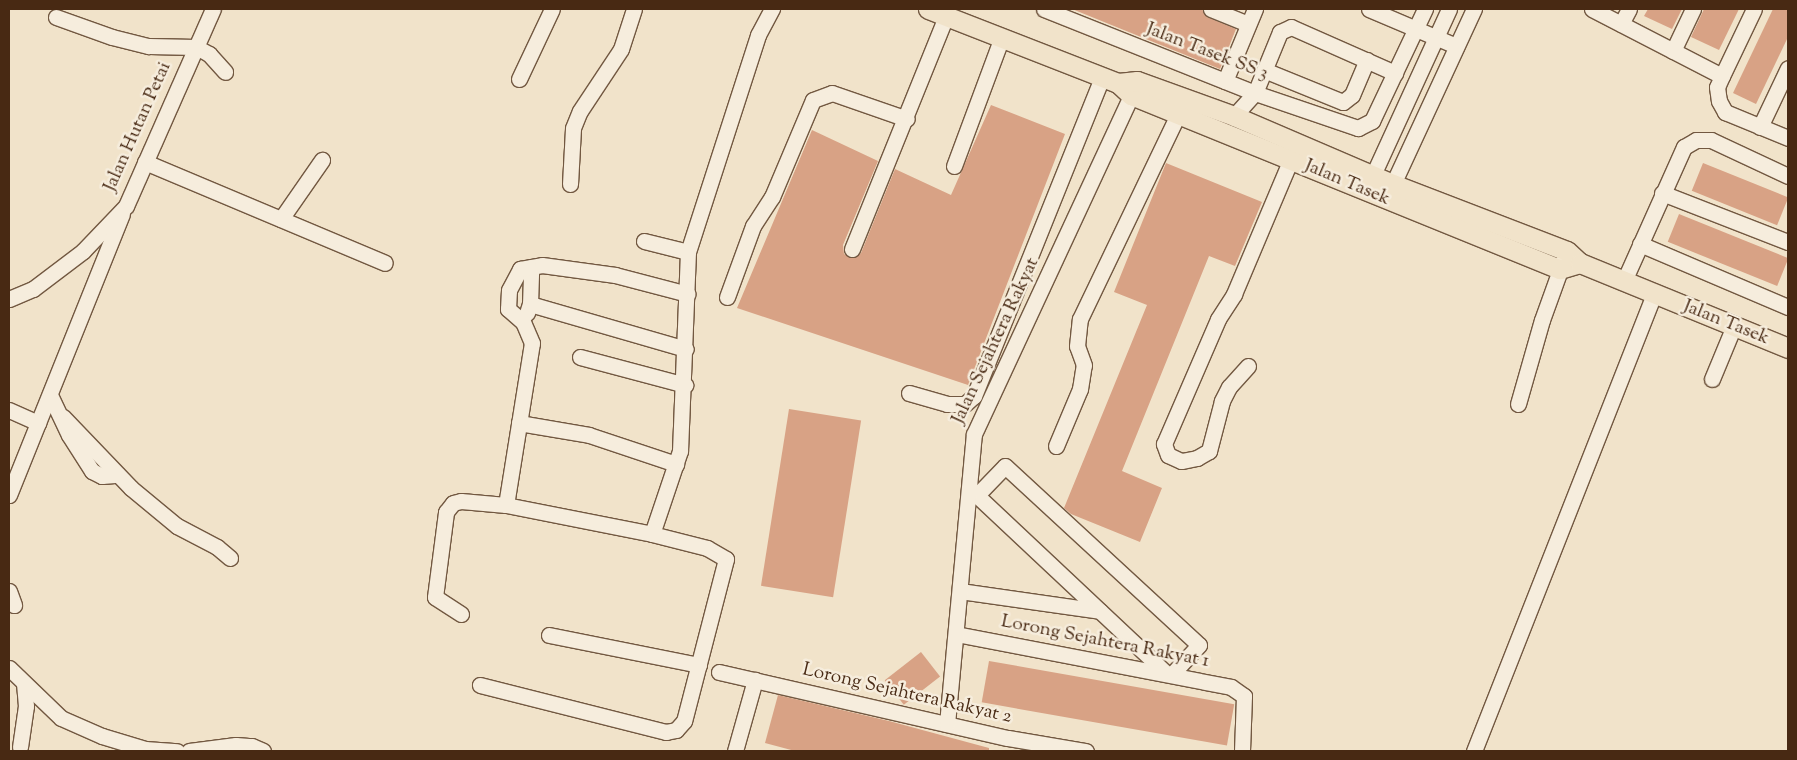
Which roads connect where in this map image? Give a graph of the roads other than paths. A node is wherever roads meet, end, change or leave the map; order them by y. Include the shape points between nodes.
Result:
1 (213, 9) edge
2 (552, 9) edge
3 (634, 9) edge
4 (772, 9) edge
5 (928, 9) edge
6 (1044, 9) edge
7 (1212, 9) edge
8 (1255, 9) edge
9 (1369, 9) edge
10 (1425, 9) edge
11 (1449, 9) edge
12 (1474, 9) edge
13 (1592, 9) edge
14 (1629, 9) edge
15 (1693, 9) edge
16 (1754, 9) edge
17 (1064, 13) edge
18 (946, 16) junction
19 (56, 18) dead end
20 (1248, 24) junction
21 (1621, 24) junction
22 (1416, 29) junction
23 (1002, 37) junction
24 (1435, 37) junction
25 (1456, 46) junction
26 (196, 47) junction
27 (1673, 51) junction
28 (1367, 60) junction
29 (1788, 68) edge
30 (1264, 70) junction
31 (225, 72) dead end
32 (1395, 73) junction
33 (1722, 76) junction
34 (519, 80) dead end
35 (1225, 81) junction
36 (1122, 84) junction
37 (1255, 93) junction
38 (1178, 114) junction
39 (1234, 116) junction
40 (906, 119) junction
41 (1760, 127) junction
42 (1788, 138) edge
43 (1291, 159) junction
44 (322, 160) dead end
45 (145, 162) junction
46 (954, 166) dead end
47 (1788, 176) edge
48 (1383, 182) junction
49 (570, 184) dead end
50 (1358, 188) junction
51 (1662, 193) junction
52 (126, 206) junction
53 (1412, 210) junction
54 (281, 219) junction
55 (644, 241) dead end
56 (1788, 242) edge
57 (1640, 244) junction
58 (852, 249) dead end
59 (688, 252) junction
60 (1574, 257) junction
61 (384, 263) dead end
62 (531, 267) junction
63 (1560, 269) junction
64 (1624, 281) junction
65 (688, 294) junction
66 (1654, 294) junction
67 (727, 297) dead end
68 (9, 299) edge
69 (530, 304) junction
70 (1788, 307) edge
71 (523, 322) junction
72 (1734, 326) junction
73 (1788, 348) edge
74 (686, 349) junction
75 (580, 357) dead end
76 (1248, 366) dead end
77 (1712, 378) dead end
78 (685, 385) junction
79 (909, 393) dead end
80 (50, 395) junction
81 (1518, 404) dead end
82 (9, 410) edge
83 (38, 423) junction
84 (519, 424) junction
85 (1056, 446) dead end
86 (676, 464) junction
87 (973, 492) junction
88 (9, 495) edge
89 (506, 505) junction
90 (652, 534) junction
91 (230, 558) dead end
92 (9, 590) edge
93 (960, 591) junction
94 (14, 606) dead end
95 (1100, 611) junction
96 (461, 614) dead end
97 (956, 634) junction
98 (549, 635) dead end
99 (698, 665) junction
100 (9, 668) edge
101 (719, 672) dead end
102 (1169, 674) junction
103 (755, 680) junction
104 (24, 685) junction
105 (480, 685) dead end
106 (947, 724) junction
107 (1007, 745) edge
108 (20, 747) dead end
109 (176, 751) edge
110 (189, 751) edge
111 (262, 751) edge
112 (735, 751) edge
113 (1086, 751) edge
114 (1242, 751) edge
115 (1474, 751) edge

1 - 26 street, Jalan Hutan Petai
2 - 34 street
3 - 49 street via 621,49 580,111 573,128
4 - 59 street via 758,35
5 - 18 main road, Jalan Tasek
6 - 17 street, Jalan Tasek SS 3
7 - 20 street
8 - 20 street
9 - 22 street
10 - 22 street
11 - 24 street
12 - 25 street
13 - 21 street
14 - 21 street
15 - 27 street
16 - 33 street
17 - 35 street, Jalan Tasek SS 3
18 - 23 main road, Jalan Tasek
18 - 40 street
19 - 26 street via 149,46
20 - 35 street
21 - 27 street
22 - 24 street
22 - 32 street
23 - 36 main road, Jalan Tasek
23 - 46 street
24 - 25 street
24 - 48 street
25 - 48 street
26 - 31 street via 209,54
26 - 45 street, Jalan Hutan Petai
27 - 33 street
28 - 30 street via 1352,95 1344,102
28 - 30 street via 1291,27 1280,32
28 - 32 street
29 - 41 street
30 - 37 street
32 - 37 street, Jalan Tasek SS 3 via 1372,120 1358,128
33 - 41 street via 1717,87 1719,100 1726,112
35 - 37 street, Jalan Tasek SS 3
36 - 38 main road, Jalan Tasek
36 - 39 main road, Jalan Tasek
36 - 79 street via 974,396 965,404 948,404
36 - 87 street, Jalan Sejahtera Rakyat via 974,434
37 - 39 street
38 - 43 main road, Jalan Tasek
38 - 85 street via 1080,319 1077,346 1084,365 1080,388
39 - 48 main road, Jalan Tasek
40 - 58 street
40 - 67 street via 832,93 813,100 772,197 753,226
41 - 42 street
43 - 50 main road, Jalan Tasek
43 - 76 street via 1234,294 1218,319 1164,444 1168,455 1181,461 1198,458 1209,451 1222,401 1229,387
44 - 54 street
45 - 52 street, Jalan Hutan Petai
45 - 54 street
47 - 51 street via 1711,140 1696,140 1684,147
48 - 50 main road
48 - 53 main road
48 - 60 main road, Jalan Tasek
50 - 53 main road, Jalan Tasek
51 - 56 street
51 - 57 street
52 - 68 street, Jalan Hutan Petai via 83,251 33,289
52 - 80 street
53 - 63 main road, Jalan Tasek
54 - 61 street
55 - 59 street
57 - 64 street
57 - 70 street
59 - 65 street
60 - 63 main road
60 - 64 main road, Jalan Tasek
62 - 65 street via 542,265 615,275
62 - 69 street
62 - 71 street via 520,269 509,290 508,309
63 - 81 street
64 - 66 main road, Jalan Tasek
65 - 74 street
66 - 72 main road, Jalan Tasek
66 - 115 street
69 - 71 street
69 - 74 street
71 - 84 street via 532,343
72 - 73 main road, Jalan Tasek
72 - 77 street
74 - 78 street
75 - 78 street
78 - 86 street via 680,451
80 - 83 street
80 - 91 street via 63,418 91,443 118,475 177,526 217,547
82 - 83 street
83 - 88 street
84 - 86 street via 589,434
84 - 89 street
86 - 90 street
87 - 93 street, Jalan Sejahtera Rakyat
87 - 95 street
87 - 102 street via 1005,466 1199,645
89 - 90 street
89 - 96 street via 461,501 446,512 435,597
90 - 99 street via 707,548 726,559
92 - 94 street
93 - 95 street
93 - 97 street, Jalan Sejahtera Rakyat
95 - 102 street
97 - 102 street, Lorong Sejahtera Rakyat 1
97 - 106 street, Jalan Sejahtera Rakyat
98 - 99 street
99 - 105 street via 684,721 676,730 666,732
100 - 104 street
101 - 103 street, Lorong Sejahtera Rakyat 2
102 - 114 street, Lorong Sejahtera Rakyat 1 via 1231,687 1244,696
103 - 106 street, Lorong Sejahtera Rakyat 2
103 - 112 street
104 - 108 street via 26,706
104 - 109 street via 61,718 102,736 145,749
106 - 107 street, Lorong Sejahtera Rakyat 2
107 - 113 street, Lorong Sejahtera Rakyat 2
110 - 111 street via 236,746

